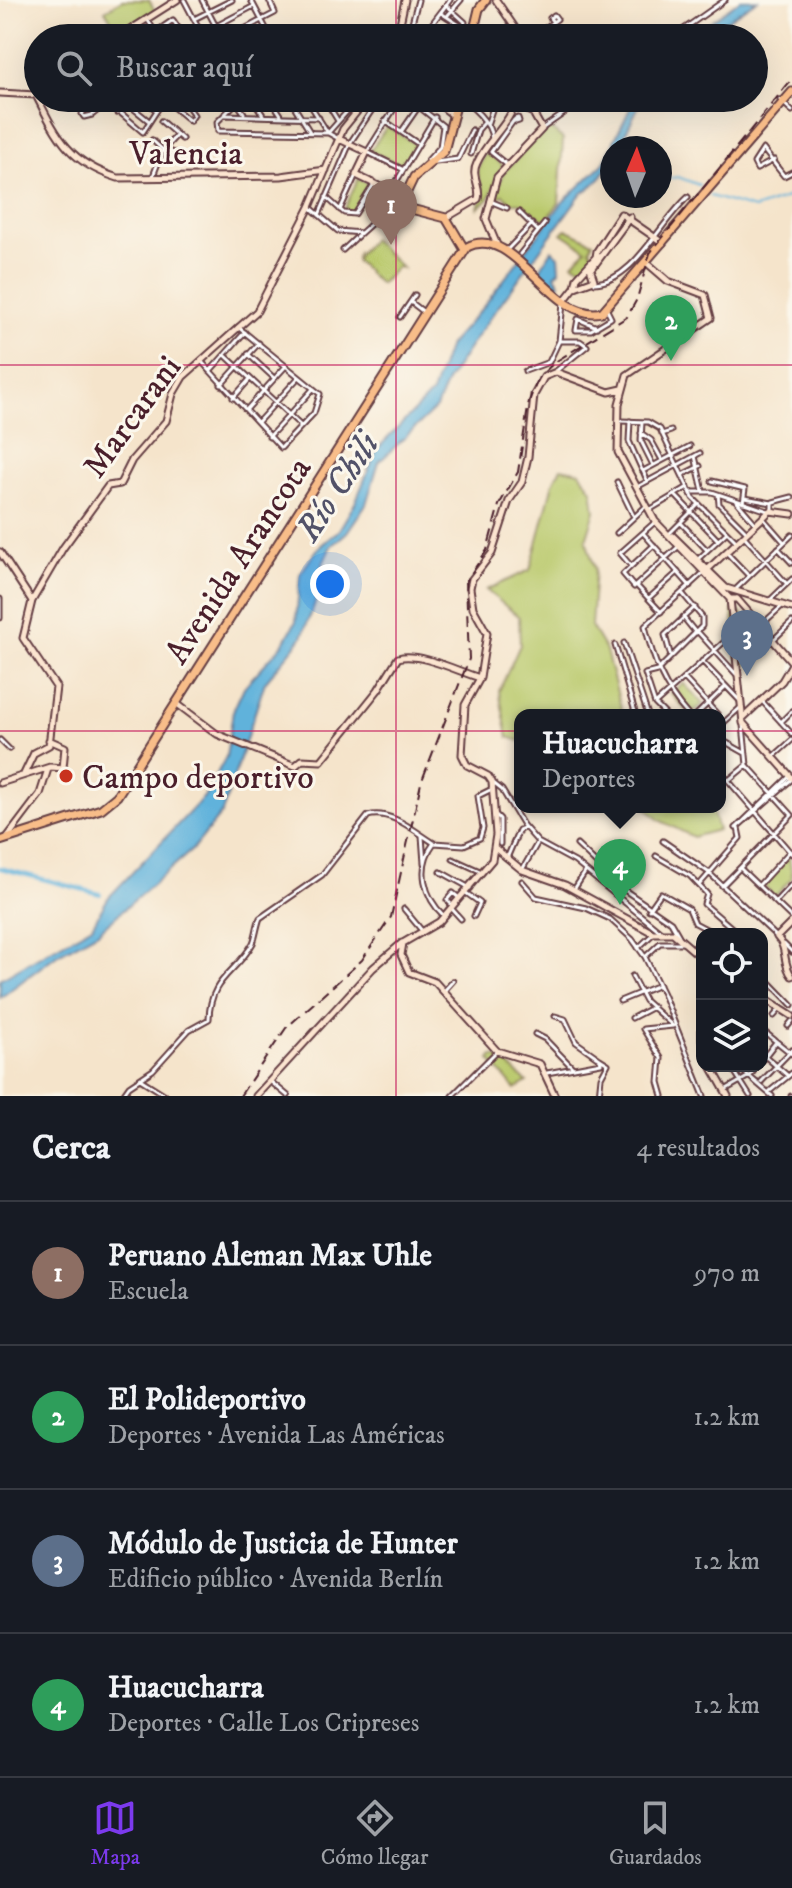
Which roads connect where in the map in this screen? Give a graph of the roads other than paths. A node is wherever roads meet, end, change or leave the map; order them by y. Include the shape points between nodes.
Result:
1 (177, 0) edge
2 (184, 0) edge
3 (202, 0) edge
4 (219, 0) edge
5 (232, 0) edge
6 (251, 0) edge
7 (269, 0) edge
8 (405, 0) edge
9 (418, 0) edge
10 (450, 0) edge
11 (461, 0) edge
12 (496, 0) edge
13 (725, 0) edge
14 (482, 3) edge
15 (221, 5) junction
16 (446, 5) junction
17 (254, 6) junction
18 (453, 10) junction
19 (208, 12) junction
20 (441, 13) junction
21 (448, 16) junction
22 (147, 19) junction
23 (194, 19) junction
24 (261, 20) junction
25 (553, 22) dead end
26 (139, 24) edge
27 (150, 24) edge
28 (197, 24) edge
29 (215, 24) edge
30 (220, 24) edge
31 (254, 24) edge
32 (263, 24) edge
33 (400, 24) edge
34 (412, 24) edge
35 (432, 24) edge
36 (459, 24) edge
37 (465, 24) edge
38 (476, 24) edge
39 (512, 24) edge
40 (550, 24) edge
41 (691, 24) edge
42 (792, 89) edge
43 (0, 93) edge
44 (24, 94) edge
45 (782, 101) junction
46 (792, 111) edge
47 (45, 112) edge
48 (138, 112) edge
49 (154, 112) edge
50 (179, 112) edge
51 (192, 112) edge
52 (227, 112) edge
53 (243, 112) edge
54 (261, 112) edge
55 (279, 112) edge
56 (297, 112) edge
57 (313, 112) edge
58 (333, 112) edge
59 (346, 112) edge
60 (358, 112) edge
61 (371, 112) edge
62 (391, 112) edge
63 (415, 112) edge
64 (428, 112) edge
65 (449, 112) edge
66 (455, 112) edge
67 (477, 112) edge
68 (491, 112) edge
69 (510, 112) edge
70 (566, 112) edge
71 (117, 113) edge
72 (533, 113) edge
73 (225, 115) junction
74 (245, 115) junction
75 (263, 116) junction
76 (454, 116) junction
77 (282, 117) junction
78 (300, 117) junction
79 (435, 117) junction
80 (316, 118) junction
81 (514, 120) dead end
82 (149, 121) junction
83 (161, 121) dead end
84 (338, 121) junction
85 (385, 121) junction
86 (322, 123) junction
87 (486, 124) junction
88 (307, 128) junction
89 (542, 129) junction
90 (472, 130) dead end
91 (401, 132) junction
92 (310, 133) junction
93 (317, 133) junction
94 (328, 133) junction
95 (177, 135) junction
96 (182, 139) dead end
97 (339, 139) junction
98 (152, 140) dead end
99 (492, 140) junction
100 (350, 143) junction
101 (417, 143) junction
102 (163, 150) junction
103 (367, 152) junction
104 (178, 154) dead end
105 (471, 154) dead end
106 (774, 160) junction
107 (436, 162) junction
108 (506, 164) junction
109 (402, 169) junction
110 (327, 170) junction
111 (421, 170) junction
112 (792, 172) edge
113 (356, 175) junction
114 (152, 179) junction
115 (374, 184) junction
116 (391, 192) junction
117 (326, 197) junction
118 (688, 197) dead end
119 (404, 198) junction
120 (490, 201) junction
121 (310, 207) junction
122 (507, 208) dead end
123 (340, 210) junction
124 (519, 212) dead end
125 (319, 215) junction
126 (630, 217) junction
127 (446, 218) junction
128 (545, 223) dead end
129 (532, 224) junction
130 (538, 231) junction
131 (361, 233) junction
132 (653, 235) junction
133 (662, 242) junction
134 (497, 245) junction
135 (343, 250) dead end
136 (465, 250) junction
137 (648, 250) junction
138 (506, 251) junction
139 (517, 256) junction
140 (599, 256) junction
141 (646, 262) junction
142 (590, 268) junction
143 (616, 277) junction
144 (594, 280) junction
145 (575, 287) junction
146 (623, 290) junction
147 (415, 295) dead end
148 (564, 301) junction
149 (411, 302) junction
150 (606, 309) junction
151 (425, 313) junction
152 (400, 317) dead end
153 (238, 327) junction
154 (597, 327) junction
155 (245, 332) junction
156 (559, 341) junction
157 (259, 343) junction
158 (248, 354) junction
159 (225, 355) junction
160 (202, 361) junction
161 (237, 367) junction
162 (285, 367) junction
163 (210, 371) junction
164 (525, 371) dead end
165 (556, 372) junction
166 (274, 378) junction
167 (298, 378) junction
168 (250, 379) junction
169 (221, 385) junction
170 (313, 389) junction
171 (622, 389) junction
172 (263, 391) junction
173 (613, 392) junction
174 (233, 398) junction
175 (620, 400) junction
176 (276, 403) junction
177 (247, 409) junction
178 (290, 415) junction
179 (621, 421) junction
180 (630, 421) junction
181 (258, 422) junction
182 (642, 422) junction
183 (302, 426) junction
184 (671, 431) dead end
185 (641, 433) junction
186 (662, 434) junction
187 (269, 437) junction
188 (690, 446) dead end
189 (672, 455) junction
190 (662, 460) junction
191 (653, 465) junction
192 (677, 465) junction
193 (700, 466) junction
194 (643, 471) junction
195 (682, 475) junction
196 (648, 481) junction
197 (712, 481) dead end
198 (617, 482) dead end
199 (638, 487) junction
200 (688, 487) junction
201 (691, 492) junction
202 (704, 492) junction
203 (718, 494) junction
204 (675, 495) junction
205 (792, 497) edge
206 (745, 498) junction
207 (737, 502) junction
208 (772, 503) junction
209 (700, 504) junction
210 (743, 504) junction
211 (648, 506) junction
212 (771, 512) junction
213 (690, 514) junction
214 (792, 514) edge
215 (634, 516) junction
216 (763, 518) junction
217 (656, 520) junction
218 (681, 523) junction
219 (756, 524) junction
220 (727, 532) junction
221 (617, 533) dead end
222 (643, 533) junction
223 (669, 534) junction
224 (746, 534) junction
225 (792, 535) edge
226 (718, 540) junction
227 (737, 542) junction
228 (784, 542) junction
229 (654, 545) junction
230 (680, 545) junction
231 (778, 548) junction
232 (708, 550) junction
233 (0, 552) edge
234 (726, 552) junction
235 (666, 558) junction
236 (766, 559) junction
237 (697, 560) junction
238 (792, 563) edge
239 (631, 566) junction
240 (678, 572) junction
241 (705, 572) junction
242 (749, 576) junction
243 (792, 579) edge
244 (787, 584) junction
245 (635, 586) junction
246 (690, 586) junction
247 (682, 593) junction
248 (733, 596) junction
249 (649, 598) junction
250 (0, 599) edge
251 (32, 601) junction
252 (768, 602) junction
253 (695, 607) junction
254 (781, 607) junction
255 (792, 608) edge
256 (661, 612) junction
257 (683, 617) junction
258 (0, 618) edge
259 (792, 622) edge
260 (759, 627) junction
261 (697, 633) junction
262 (772, 641) junction
263 (724, 642) dead end
264 (624, 643) dead end
265 (615, 645) dead end
266 (714, 650) junction
267 (671, 657) junction
268 (702, 661) junction
269 (736, 663) junction
270 (792, 663) edge
271 (730, 667) junction
272 (657, 671) junction
273 (738, 677) junction
274 (480, 678) junction
275 (684, 678) junction
276 (726, 687) junction
277 (668, 693) junction
278 (762, 701) junction
279 (176, 703) junction
280 (655, 704) junction
281 (708, 704) junction
282 (741, 704) junction
283 (634, 709) edge
284 (646, 709) edge
285 (660, 709) edge
286 (683, 709) edge
287 (703, 709) edge
288 (713, 709) edge
289 (792, 711) edge
290 (726, 720) edge
291 (743, 720) junction
292 (781, 722) junction
293 (792, 737) edge
294 (0, 740) edge
295 (49, 740) junction
296 (726, 742) edge
297 (9, 749) dead end
298 (746, 754) junction
299 (774, 756) junction
300 (747, 765) junction
301 (48, 769) junction
302 (24, 774) junction
303 (792, 776) edge
304 (726, 778) edge
305 (730, 779) dead end
306 (0, 783) edge
307 (493, 785) junction
308 (773, 794) junction
309 (514, 809) edge
310 (754, 811) junction
311 (516, 813) edge
312 (792, 815) edge
313 (525, 827) junction
314 (483, 828) junction
315 (498, 829) junction
316 (774, 832) junction
317 (15, 834) junction
318 (422, 836) junction
319 (3, 840) edge
320 (663, 841) dead end
321 (538, 842) junction
322 (434, 843) junction
323 (577, 845) dead end
324 (497, 846) junction
325 (791, 852) edge
326 (504, 856) junction
327 (656, 856) dead end
328 (453, 859) dead end
329 (492, 860) junction
330 (425, 866) junction
331 (740, 868) junction
332 (522, 870) junction
333 (586, 871) junction
334 (441, 872) dead end
335 (708, 872) junction
336 (483, 873) junction
337 (522, 881) dead end
338 (700, 884) junction
339 (792, 884) edge
340 (759, 885) junction
341 (722, 886) junction
342 (468, 890) junction
343 (573, 890) junction
344 (461, 899) junction
345 (776, 901) junction
346 (453, 908) junction
347 (404, 909) dead end
348 (649, 910) junction
349 (474, 916) dead end
350 (444, 917) junction
351 (461, 919) dead end
352 (792, 920) edge
353 (706, 928) edge
354 (732, 928) edge
355 (423, 932) junction
356 (657, 932) junction
357 (679, 936) junction
358 (777, 937) junction
359 (403, 943) junction
360 (686, 943) junction
361 (784, 944) junction
362 (638, 948) junction
363 (401, 952) junction
364 (696, 952) edge
365 (792, 952) edge
366 (388, 955) junction
367 (645, 957) junction
368 (632, 976) dead end
369 (792, 976) edge
370 (768, 980) edge
371 (453, 981) dead end
372 (659, 985) junction
373 (444, 991) junction
374 (641, 992) junction
375 (767, 1000) edge
376 (620, 1001) dead end
377 (792, 1005) edge
378 (653, 1007) junction
379 (781, 1008) junction
380 (555, 1016) dead end
381 (774, 1016) dead end
382 (632, 1018) dead end
383 (792, 1018) edge
384 (674, 1026) junction
385 (788, 1026) dead end
386 (535, 1034) dead end
387 (768, 1035) edge
388 (776, 1042) junction
389 (497, 1051) junction
390 (791, 1052) edge
391 (768, 1053) edge
392 (600, 1059) junction
393 (768, 1060) edge
394 (777, 1065) junction
395 (573, 1068) junction
396 (715, 1072) edge
397 (735, 1072) edge
398 (746, 1072) edge
399 (753, 1072) edge
400 (547, 1073) junction
401 (751, 1075) junction
402 (790, 1075) edge
403 (140, 1079) junction
404 (270, 1081) junction
405 (741, 1081) junction
406 (760, 1082) junction
407 (727, 1093) edge
408 (770, 1094) edge
409 (122, 1096) edge
410 (167, 1096) edge
411 (256, 1096) edge
412 (288, 1096) edge
413 (452, 1096) edge
414 (555, 1096) edge
415 (599, 1096) edge
416 (663, 1096) edge
417 (704, 1096) edge
418 (750, 1096) edge

1 - 22 main road
2 - 23 street
3 - 19 street
4 - 15 street
5 - 15 street
6 - 17 street
7 - 24 street via 275,13
8 - 33 main road
9 - 34 street
10 - 16 street
11 - 18 street
12 - 39 main road
13 - 41 street
14 - 38 main road
15 - 19 street
16 - 18 street
16 - 20 street
17 - 24 street
17 - 30 street
18 - 21 street
18 - 37 street
19 - 23 street
19 - 29 street
20 - 21 street
20 - 35 street
21 - 36 street
22 - 26 main road
22 - 27 street
23 - 28 street
24 - 31 street
24 - 32 street
25 - 40 street
42 - 45 main road
43 - 44 main road
45 - 46 street
45 - 133 main road
47 - 114 main road, Valencia via 69,151 106,174
48 - 82 street
49 - 82 street
50 - 51 street via 190,121
52 - 73 street
53 - 74 street
54 - 75 street
55 - 77 street
56 - 78 street
57 - 80 street
58 - 84 street
59 - 84 street
60 - 97 main road, Marcarani
61 - 100 street
62 - 85 street
63 - 91 street
64 - 79 street
65 - 76 main road
66 - 76 main road
67 - 87 street
68 - 87 street
69 - 99 main road
70 - 89 street
71 - 82 street via 143,132
72 - 89 main road
73 - 74 street
73 - 92 street via 217,122 218,131
74 - 75 street
75 - 77 street
76 - 107 main road via 447,145
77 - 78 street
78 - 80 street
78 - 88 street
79 - 101 street
79 - 111 street via 443,126 442,140
80 - 86 street
80 - 88 street
81 - 108 street via 491,152
83 - 95 street
84 - 94 street
85 - 91 street
85 - 103 street
86 - 93 street
86 - 94 street
87 - 99 street
87 - 105 street via 478,130
88 - 92 street
89 - 108 main road
90 - 107 street via 458,159
91 - 101 street
92 - 93 street
93 - 94 street
94 - 97 street
95 - 96 street
95 - 102 street
97 - 100 main road
97 - 110 main road, Marcarani
98 - 102 street
99 - 127 main road via 475,168 478,199
100 - 103 main road
100 - 117 street
101 - 109 street
102 - 104 street
102 - 114 street
103 - 109 street
103 - 113 main road
106 - 106 street via 763,149 754,163 757,169
106 - 112 street via 784,176
107 - 111 main road
108 - 120 main road
109 - 116 street
110 - 114 main road, Valencia
110 - 121 main road, Marcarani
111 - 119 main road
113 - 115 main road
113 - 123 street
115 - 116 main road
115 - 123 street via 355,214
116 - 119 main road
116 - 131 street
117 - 123 street
117 - 125 street
118 - 132 street
119 - 127 main road via 411,209
120 - 122 street
120 - 134 main road via 486,219
121 - 125 street
121 - 153 main road, Marcarani via 257,311
124 - 129 street
125 - 131 street via 338,231
126 - 132 main road
126 - 140 main road
126 - 140 main road via 619,216
127 - 136 main road
128 - 130 street
129 - 130 street
129 - 138 street
130 - 139 street
131 - 135 street
132 - 133 main road
132 - 137 street
133 - 137 main road
134 - 136 main road via 480,242
134 - 138 main road
136 - 151 main road, Avenida Arancota
137 - 141 main road
137 - 143 street
138 - 139 main road
139 - 148 main road
140 - 142 main road
141 - 146 main road
141 - 171 main road via 668,281 705,295 711,318 627,375
142 - 144 main road
142 - 145 main road via 577,278
143 - 144 street
143 - 146 street
144 - 145 main road
145 - 148 main road
146 - 150 main road
147 - 149 street
148 - 150 main road via 597,314
148 - 156 street
149 - 151 street
149 - 152 street
150 - 154 street via 611,318
151 - 279 main road, Avenida Arancota
153 - 155 street
153 - 160 main road, Marcarani
154 - 154 street via 578,319 576,330 588,331
155 - 157 street
155 - 159 street
156 - 164 street via 549,362
156 - 165 street via 587,346
157 - 158 street
157 - 162 street
158 - 161 street
158 - 166 street
159 - 161 street
159 - 163 street
160 - 163 street
160 - 251 main road, Marcarani via 183,377 166,421 132,460 120,484 108,486
161 - 168 street
161 - 169 street
162 - 166 street
162 - 167 street
163 - 169 street
165 - 173 main road
165 - 274 main road via 538,385 522,482 509,501 492,553 472,579 470,600 487,633
166 - 172 street
167 - 170 street
167 - 176 street
168 - 172 street
168 - 174 street
169 - 174 street
170 - 178 street
170 - 183 street via 320,394 314,413
171 - 173 main road
171 - 175 main road
172 - 176 street
172 - 177 street
173 - 175 main road
174 - 177 street
175 - 179 main road
175 - 199 main road via 616,446
176 - 178 street
176 - 181 street
177 - 181 street
178 - 183 street
178 - 187 street
179 - 180 street
179 - 199 main road via 620,446
180 - 182 street
180 - 194 street via 629,441
181 - 187 street
182 - 185 street
182 - 186 street
183 - 187 street via 281,448
184 - 186 street
185 - 190 street
185 - 191 street
186 - 189 street
188 - 189 street
189 - 190 street
189 - 192 street
190 - 191 street
191 - 194 street
192 - 193 street via 698,454
192 - 195 street
192 - 196 street
193 - 195 street
193 - 202 street
194 - 196 street
195 - 200 street
196 - 199 street
197 - 206 street via 745,489
198 - 215 street
199 - 211 main road
200 - 201 street
200 - 204 street
201 - 202 street
201 - 209 street
202 - 203 street
203 - 207 street
203 - 224 street via 719,504
204 - 211 street
204 - 213 street
205 - 208 street
206 - 208 street
206 - 210 street
207 - 210 street
207 - 219 street
208 - 212 street
209 - 213 street
209 - 220 street
210 - 212 street
211 - 215 street
211 - 217 main road
212 - 214 main road
212 - 216 main road
213 - 218 street
213 - 226 street
215 - 221 street
216 - 219 main road
216 - 228 street
217 - 222 street
217 - 223 main road
218 - 223 street
218 - 232 street
219 - 224 main road
220 - 226 street
220 - 227 street
222 - 229 street
222 - 239 street via 620,553
223 - 230 main road
224 - 227 main road
224 - 236 street
225 - 228 street
226 - 232 street
227 - 234 main road
228 - 231 street
229 - 235 street
229 - 239 street
230 - 235 street
230 - 237 main road
230 - 241 main road
231 - 236 street
231 - 238 street
232 - 237 street
233 - 251 main road
234 - 241 main road
234 - 242 street
235 - 240 street
235 - 245 street
236 - 242 street
236 - 244 street
237 - 241 main road
239 - 245 street via 623,574
240 - 246 street
240 - 249 street
241 - 246 street
241 - 248 main road
242 - 248 street
243 - 244 street
244 - 252 street
245 - 249 street
246 - 247 street
247 - 253 street
247 - 256 street
248 - 252 main road
248 - 260 main road
248 - 269 main road
249 - 256 street
250 - 258 street
251 - 295 main road, Marcarani via 23,638 56,689
252 - 254 main road
252 - 255 main road
253 - 257 street
253 - 261 street via 703,621
254 - 255 main road
254 - 260 street
256 - 272 street via 645,626
257 - 261 street
257 - 267 street via 665,635
259 - 262 street
260 - 262 main road
261 - 266 street
261 - 267 street
262 - 270 main road
263 - 266 street
264 - 284 street
265 - 283 street
266 - 268 street
266 - 271 street
267 - 272 street
268 - 275 street
268 - 276 street
269 - 271 main road
269 - 273 main road
270 - 278 main road
271 - 273 street
272 - 277 street
272 - 280 street via 645,674
273 - 282 main road
274 - 279 main road via 403,656 321,761 302,760 292,766 227,739
274 - 307 main road via 465,705 462,755
275 - 277 street
275 - 281 street
276 - 281 street
276 - 282 street
277 - 280 street
277 - 286 street
278 - 291 main road
278 - 292 street
279 - 317 main road, Avenida Arancota via 108,805
280 - 285 street
281 - 287 street
281 - 288 street
282 - 290 street
282 - 291 main road
289 - 292 street
291 - 298 street
291 - 299 main road
292 - 293 street
293 - 299 street
294 - 297 street
295 - 301 main road via 65,743 63,768
295 - 302 main road via 48,747 34,753
296 - 298 street
298 - 300 street
299 - 303 main road
300 - 305 street
300 - 308 street
301 - 302 main road
301 - 317 main road via 40,794
302 - 306 main road
303 - 308 street
304 - 310 street
307 - 309 street
307 - 314 street via 478,796
307 - 315 main road
308 - 310 street
308 - 312 street
310 - 316 street
310 - 335 street via 736,825 740,838
311 - 313 street
312 - 316 street
313 - 321 street
313 - 326 street
314 - 315 street
314 - 322 street via 470,844
315 - 324 main road
316 - 325 street
316 - 331 street
317 - 319 main road, Avenida Arancota
318 - 322 street
318 - 330 street
318 - 403 street via 392,819 368,816 322,875 260,918 253,941 223,973 212,995 209,1019 189,1030
320 - 335 street
321 - 332 street
321 - 333 street
322 - 330 street
323 - 348 street
324 - 326 main road
324 - 329 main road
325 - 340 street
326 - 329 main road
326 - 332 main road
327 - 338 street
328 - 336 street
329 - 336 main road
330 - 350 street via 426,896
331 - 340 street
331 - 341 street
332 - 343 main road
333 - 343 street
333 - 356 street
334 - 342 street
335 - 338 street
335 - 341 street
336 - 342 main road
337 - 362 street via 536,897 610,919
338 - 354 street via 707,894 704,904
339 - 345 street
340 - 345 street
341 - 358 street
342 - 344 main road
342 - 349 street via 480,903
343 - 356 main road
344 - 346 main road
344 - 346 street via 453,893 447,900
345 - 352 street
346 - 350 main road
346 - 351 street
347 - 355 street
348 - 353 street via 661,893 689,909
348 - 357 street via 678,927
350 - 355 main road
352 - 358 main road
355 - 359 main road
356 - 357 main road
356 - 362 street
357 - 360 main road
358 - 361 main road
359 - 363 main road
359 - 366 main road
360 - 364 main road
360 - 367 street via 660,943
361 - 365 street
361 - 369 main road
362 - 367 street
363 - 366 main road
363 - 373 main road via 409,972
366 - 404 main road
367 - 372 street
368 - 374 street
370 - 377 street
371 - 373 street
372 - 374 street
372 - 384 street
373 - 389 main road
374 - 376 street
374 - 378 street
375 - 379 main road
378 - 382 street
378 - 384 street
379 - 381 street
379 - 383 main road
380 - 392 street via 565,1019 576,1042
383 - 385 street
384 - 416 street via 643,1029 661,1058
384 - 417 street
386 - 395 street
387 - 388 street
388 - 390 street
388 - 391 street
389 - 400 main road via 532,1060
389 - 413 street
390 - 394 street
392 - 395 street via 601,1063
392 - 415 street via 608,1064
393 - 394 street
394 - 402 street
394 - 406 street
395 - 400 street
396 - 407 main road
397 - 405 street
398 - 401 street
399 - 401 street
400 - 414 main road
401 - 405 street
401 - 406 street
402 - 408 street
403 - 409 street
403 - 410 street
404 - 411 main road
404 - 412 street
405 - 407 street
405 - 418 street
406 - 408 street

